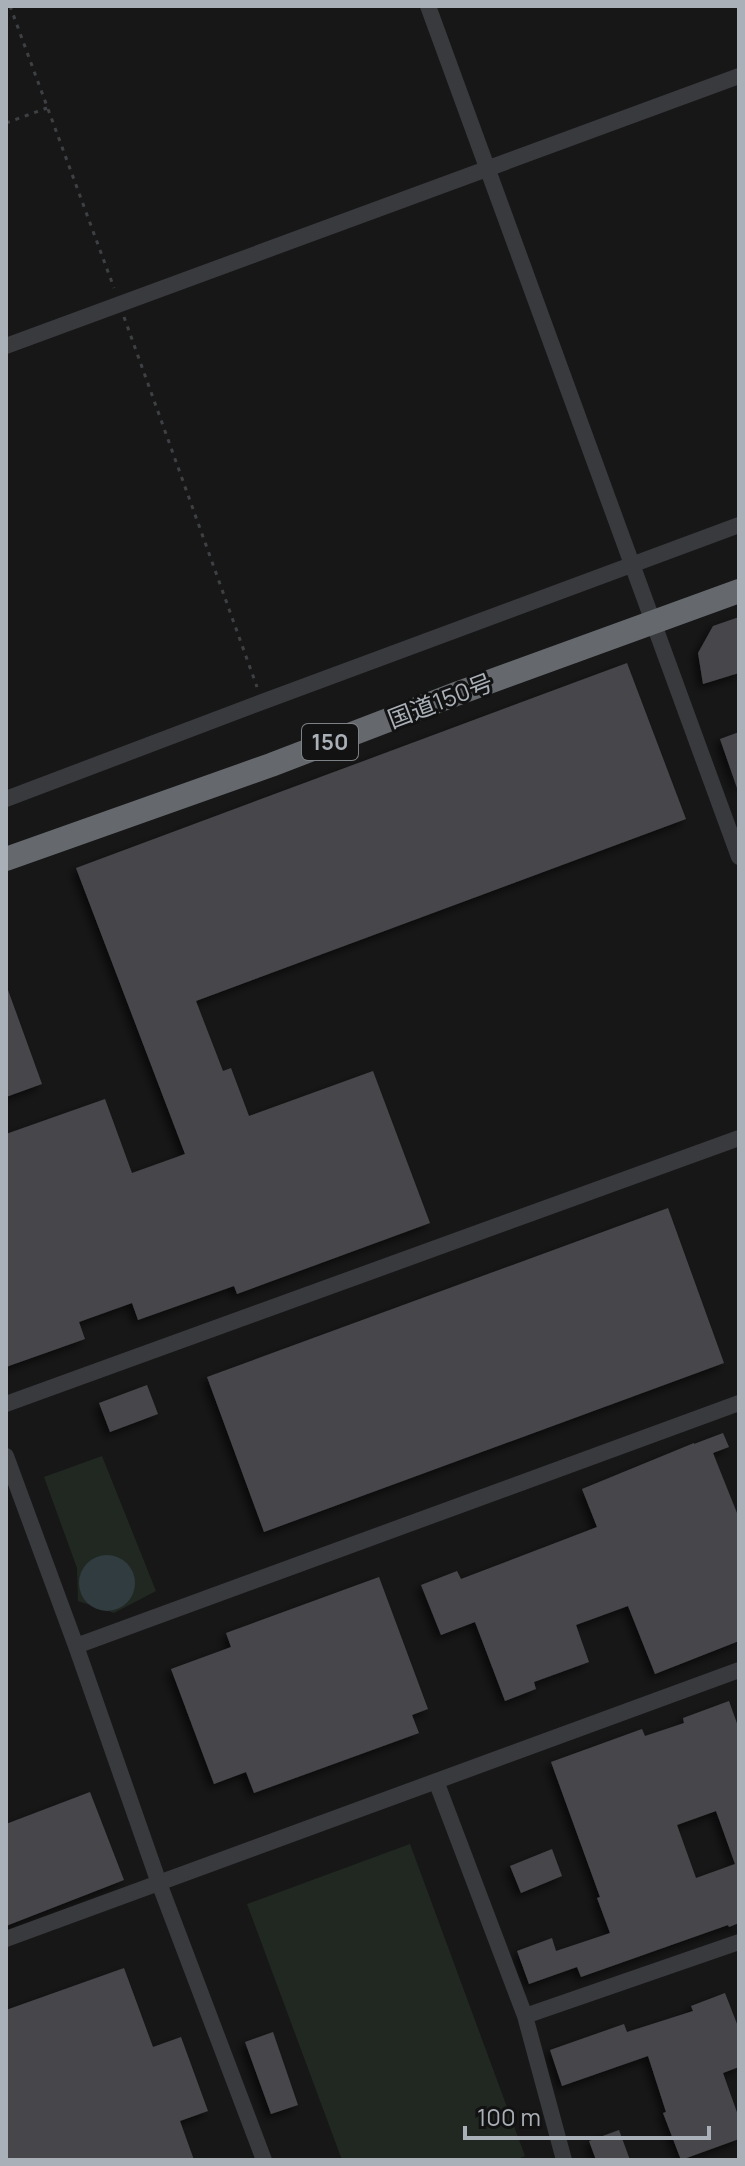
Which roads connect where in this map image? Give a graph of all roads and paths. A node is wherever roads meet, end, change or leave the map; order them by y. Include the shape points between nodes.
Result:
1 (10, 6) edge
2 (428, 6) edge
3 (739, 76) edge
4 (47, 108) junction
5 (6, 123) edge
6 (486, 168) junction
7 (119, 304) junction
8 (6, 346) edge
9 (739, 525) edge
10 (632, 565) junction
11 (739, 591) edge
12 (653, 622) junction
13 (262, 702) junction
14 (6, 799) edge
15 (739, 857) edge
16 (6, 859) edge
17 (739, 1138) edge
18 (739, 1403) edge
19 (6, 1404) edge
20 (6, 1456) edge
21 (76, 1646) junction
22 (739, 1670) edge
23 (436, 1781) junction
24 (159, 1883) junction
25 (6, 1939) edge
26 (739, 1942) edge
27 (525, 2016) junction
28 (264, 2160) edge
29 (564, 2160) edge

1 - 4 path
2 - 6 street
3 - 6 street
4 - 5 path
4 - 7 path
6 - 7 street
6 - 10 street
7 - 8 street
7 - 13 path
9 - 10 street
10 - 12 street
10 - 13 street
11 - 12 highway, 国道150号 / 150
12 - 15 street
12 - 16 highway, 国道150号 / 150
13 - 14 street
17 - 19 street
18 - 21 street
20 - 21 street
21 - 24 street
22 - 23 street
23 - 24 street
23 - 27 street
24 - 25 street
24 - 28 street
26 - 27 street
27 - 29 street

